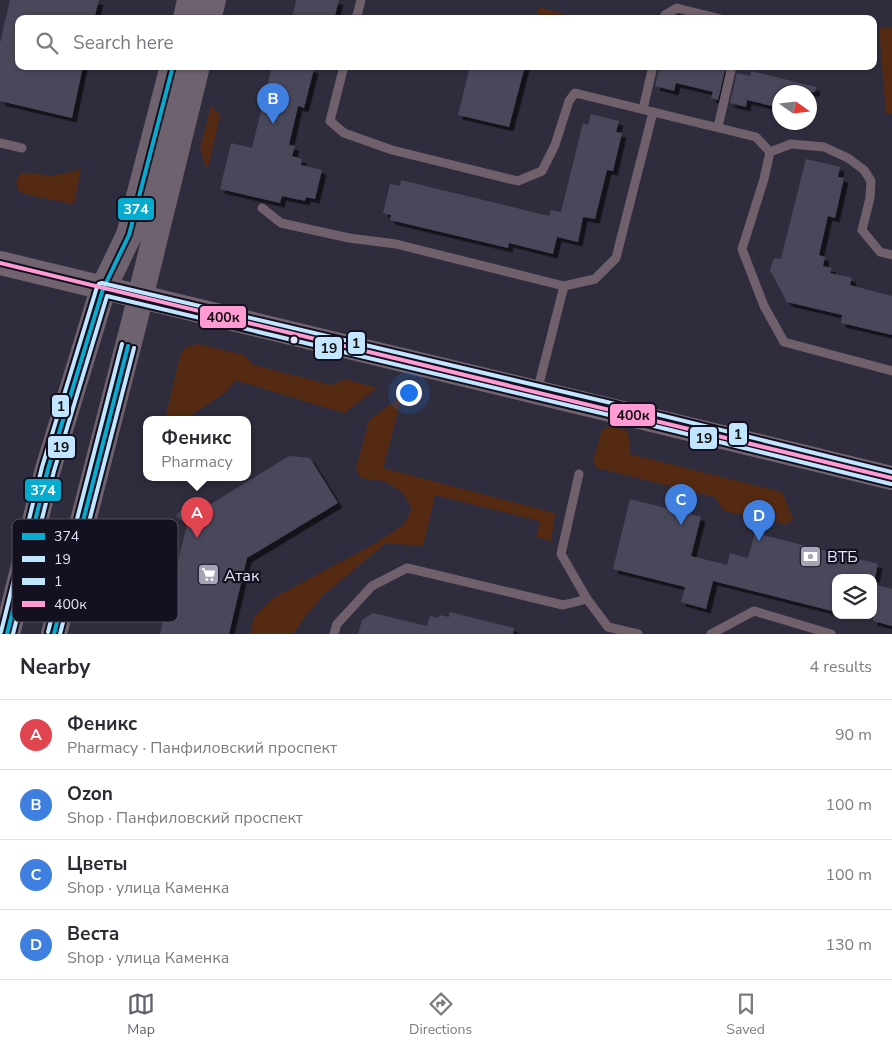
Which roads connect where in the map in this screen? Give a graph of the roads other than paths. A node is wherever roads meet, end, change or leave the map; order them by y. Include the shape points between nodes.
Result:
1 (190, 0) edge
2 (213, 0) edge
3 (360, 0) edge
4 (187, 15) edge
5 (209, 15) edge
6 (357, 15) edge
7 (665, 15) edge
8 (705, 15) edge
9 (172, 70) edge
10 (196, 70) edge
11 (343, 70) edge
12 (652, 70) edge
13 (731, 70) edge
14 (643, 110) junction
15 (653, 112) junction
16 (718, 128) junction
17 (0, 143) edge
18 (22, 148) dead end
19 (770, 152) junction
20 (262, 208) dead end
21 (892, 255) edge
22 (0, 263) edge
23 (564, 286) junction
24 (104, 289) junction
25 (141, 298) junction
26 (892, 371) edge
27 (537, 392) junction
28 (579, 474) dead end
29 (892, 478) edge
30 (36, 519) edge
31 (84, 519) edge
32 (587, 599) junction
33 (12, 617) edge
34 (611, 631) edge
35 (8, 634) edge
36 (334, 634) edge
37 (638, 634) edge
38 (711, 634) edge
39 (830, 634) edge

1 - 4 main road
2 - 5 main road
3 - 6 lane
7 - 8 lane via 677,8
9 - 24 main road via 130,235
10 - 25 main road
11 - 14 lane via 330,121 344,133 392,150 518,181 542,171 575,93
12 - 14 lane
13 - 16 lane
14 - 15 lane
15 - 16 lane
15 - 23 lane via 616,258 595,280
16 - 19 lane via 756,137
17 - 18 lane
19 - 21 lane via 791,144 824,147 864,170 871,181 862,230 880,252
19 - 26 lane via 742,249 764,306 784,342
20 - 23 lane via 281,223 396,244
22 - 24 main road
23 - 27 lane
24 - 25 main road
24 - 30 main road via 48,468
25 - 27 main road
25 - 31 main road
27 - 29 main road
28 - 32 lane via 561,554
32 - 34 lane
32 - 36 lane via 563,605 407,568 372,586 337,624
33 - 35 main road
34 - 37 lane
38 - 39 lane via 754,611

